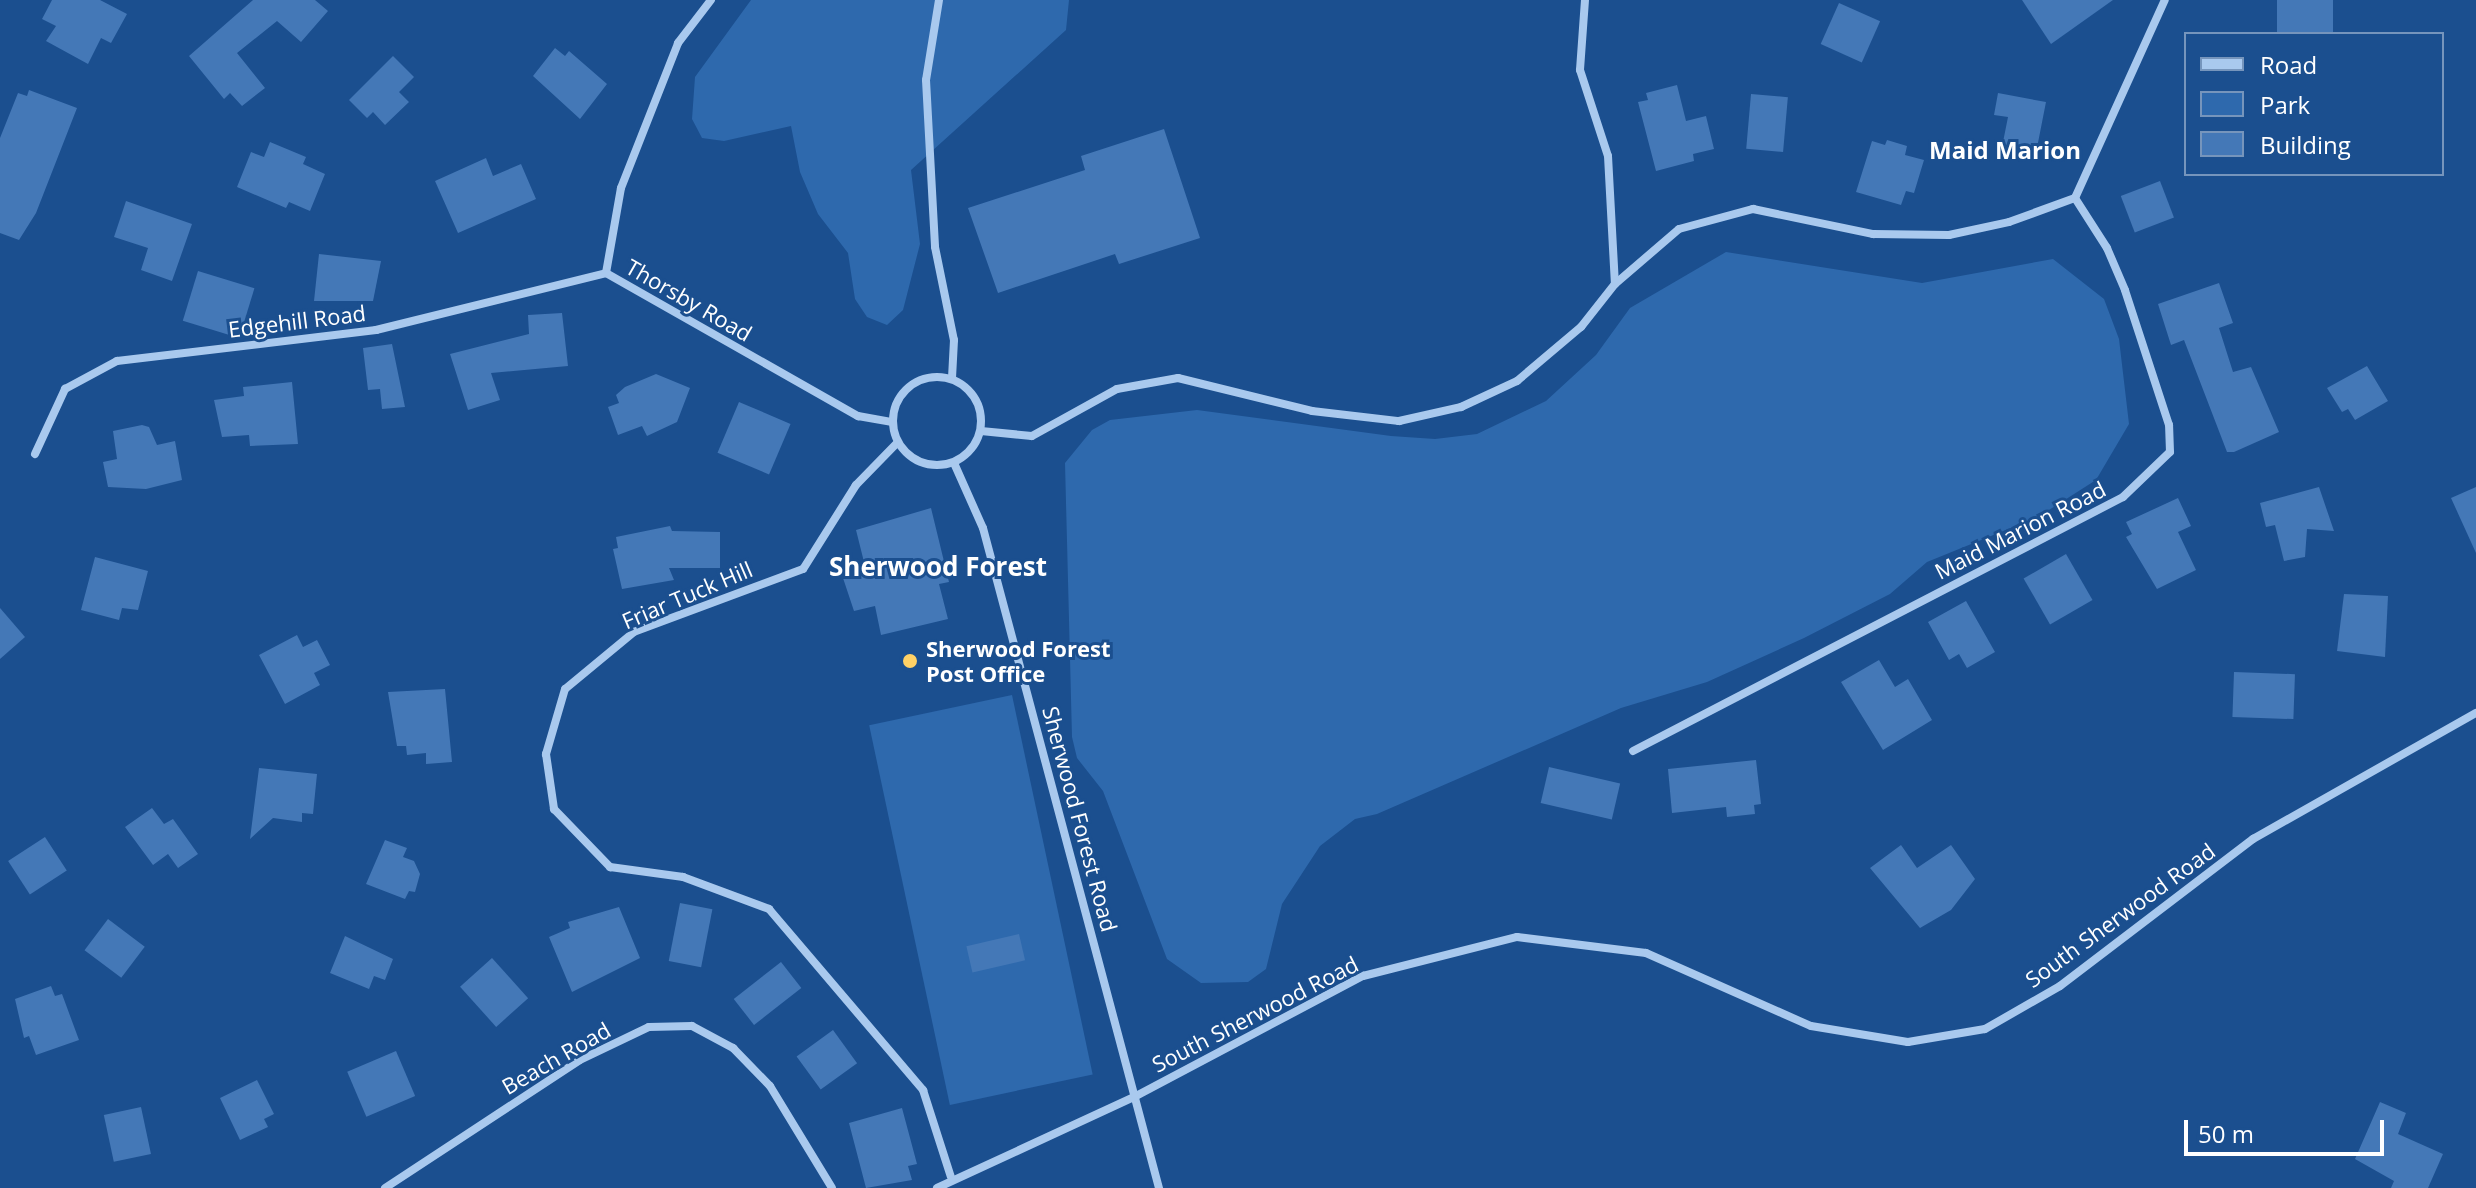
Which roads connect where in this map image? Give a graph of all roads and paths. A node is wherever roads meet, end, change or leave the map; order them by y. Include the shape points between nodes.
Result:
1 (711, 0) edge
2 (939, 0) edge
3 (1585, 0) edge
4 (2165, 0) edge
5 (2075, 198) junction
6 (606, 273) junction
7 (1615, 284) junction
8 (952, 378) junction
9 (892, 422) junction
10 (981, 431) junction
11 (897, 443) junction
12 (35, 454) dead end
13 (954, 463) junction
14 (2476, 713) edge
15 (1633, 751) dead end
16 (1136, 1096) junction
17 (951, 1177) junction
18 (385, 1188) edge
19 (832, 1188) edge
20 (937, 1188) edge
21 (1159, 1188) edge

1 - 6 street, Thorsby Road via 678,43 627,174
2 - 8 street via 926,80 935,247 954,340
3 - 7 street via 1580,70 1608,156
4 - 5 street
5 - 7 street via 2009,222 1949,235 1873,234 1753,209 1679,229
5 - 15 street, Maid Marion Road via 2107,248 2125,290 2169,425 2170,452 2123,497
6 - 9 street, Thorsby Road via 858,416
6 - 12 street, Edgehill Road via 376,330 117,361 65,389
7 - 10 street via 1581,327 1517,381 1461,407 1399,421 1312,411 1178,378 1117,389 1032,436
8 - 9 street via 930,376 910,384 896,401
8 - 10 street via 970,390 980,410
9 - 11 street
10 - 13 street via 971,451
11 - 13 street via 912,459 932,466
11 - 17 street, Friar Tuck Hill via 856,485 803,569 634,632 565,689 546,754 554,809 610,867 683,877 769,909 923,1090
13 - 16 street, Sherwood Forest Road via 983,528
14 - 16 street, South Sherwood Road via 2253,839 2060,986 1985,1029 1908,1042 1811,1026 1646,953 1517,937 1363,976
16 - 17 street
16 - 21 street, Sherwood Forest Road
17 - 20 street
18 - 19 street, Beach Road via 580,1060 649,1027 692,1026 733,1048 770,1086

